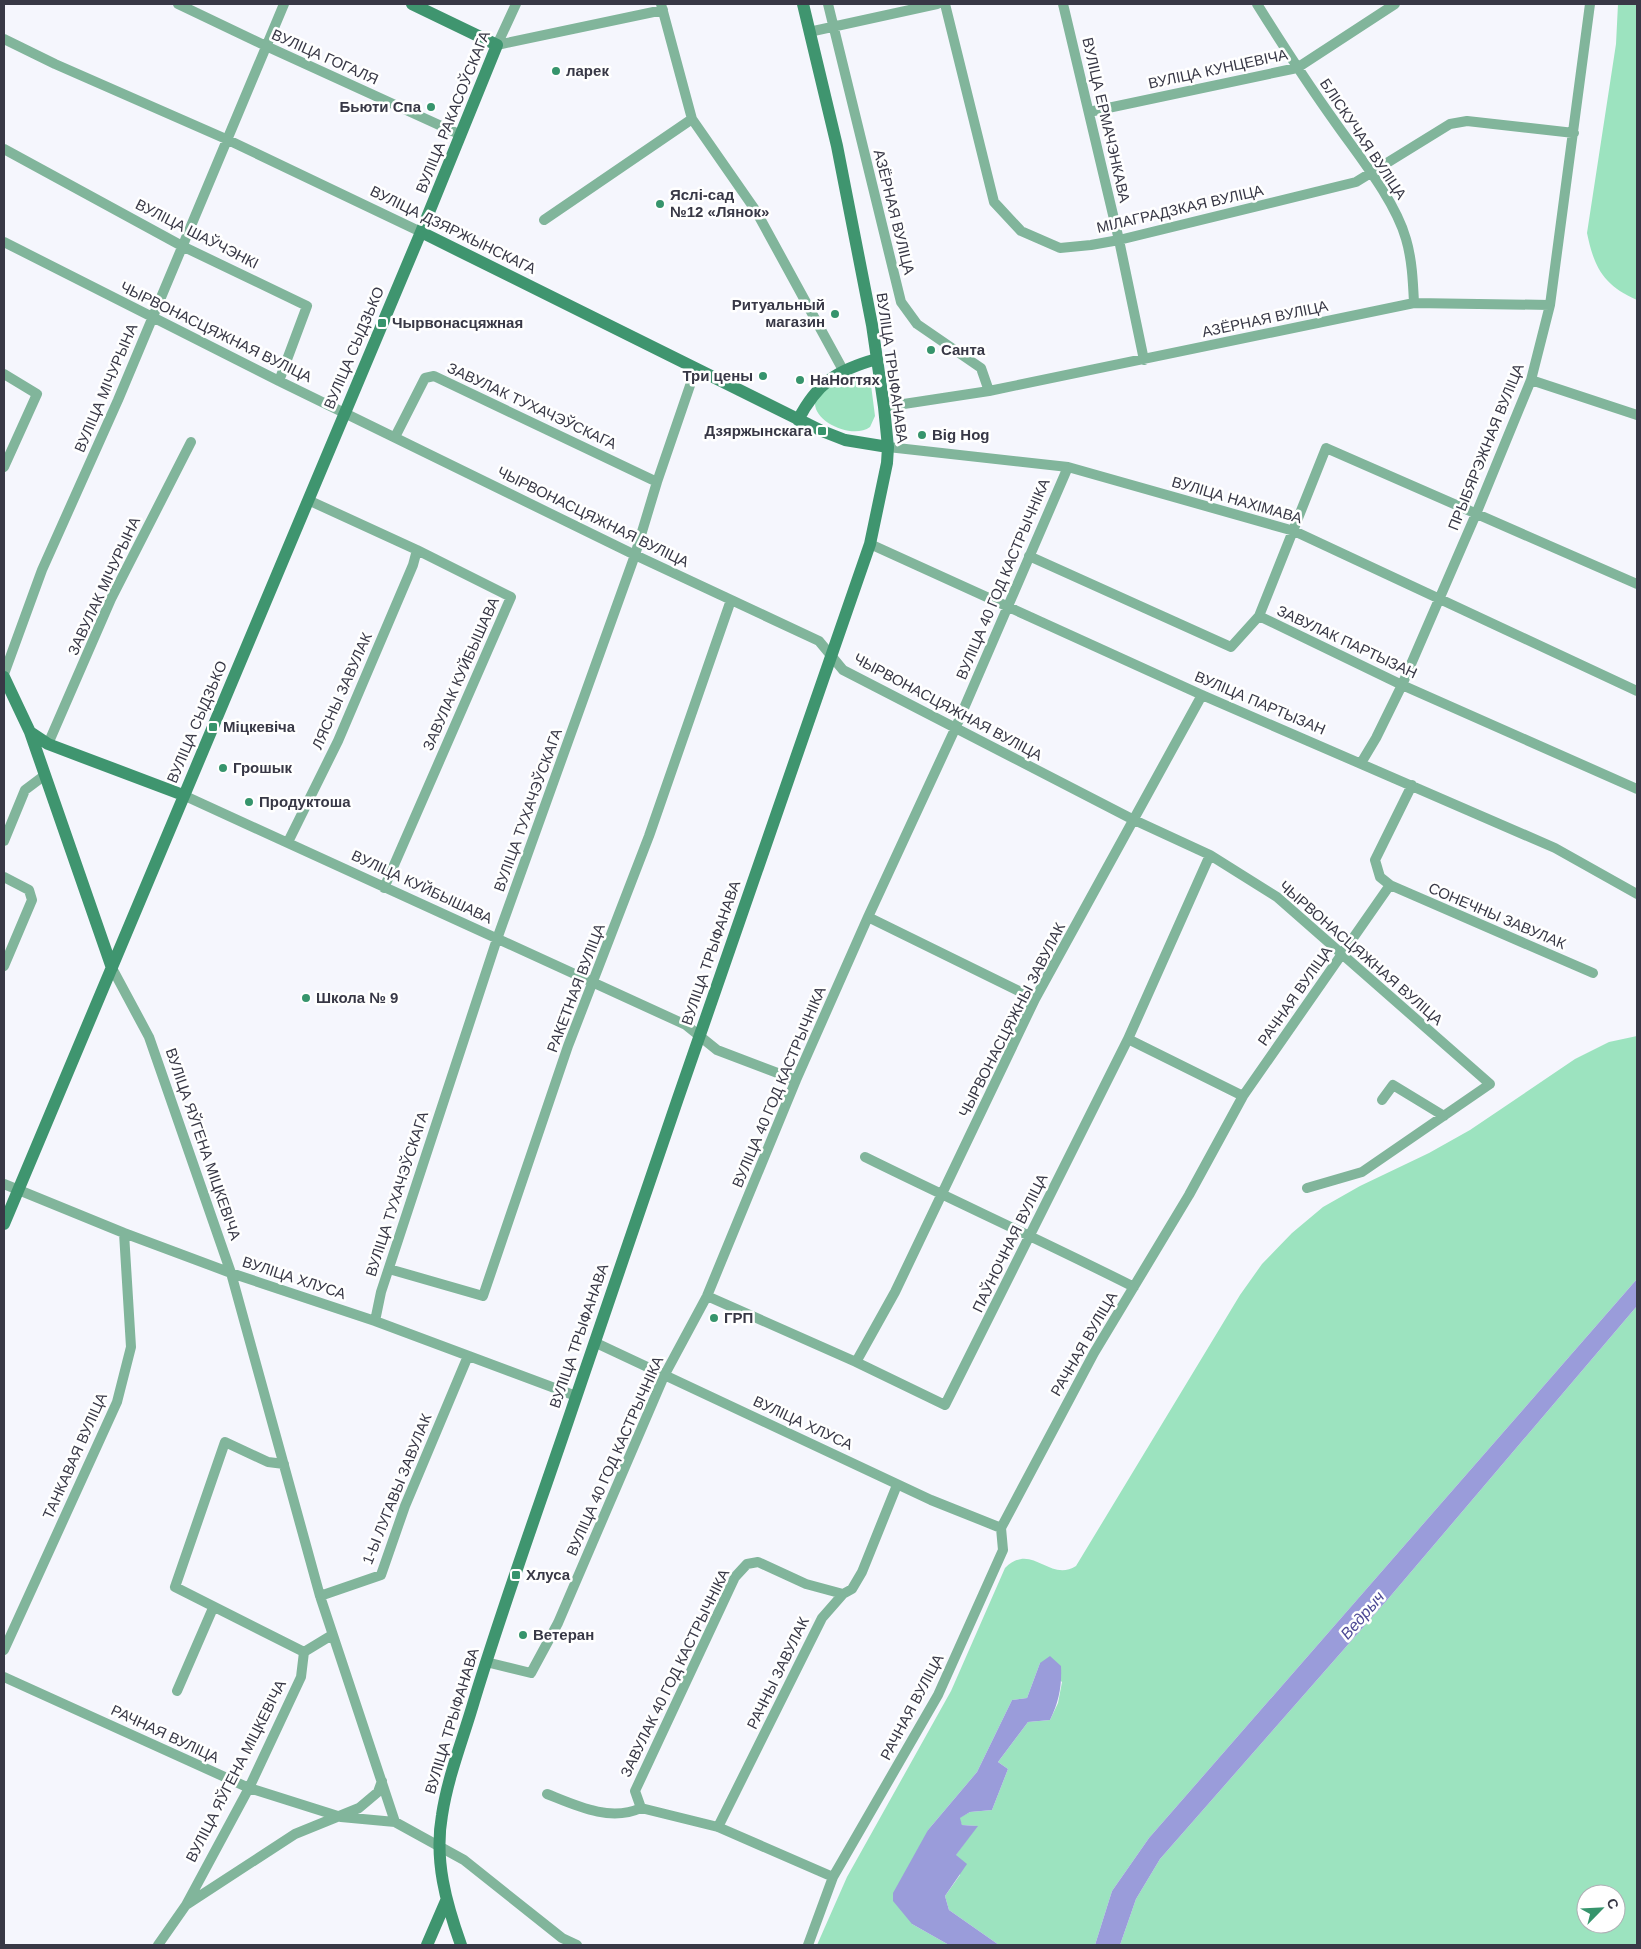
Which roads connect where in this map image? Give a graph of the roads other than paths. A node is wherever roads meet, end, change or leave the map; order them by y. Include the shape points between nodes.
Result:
1 (178, 4) edge
2 (284, 4) edge
3 (412, 4) edge
4 (516, 4) edge
5 (803, 4) edge
6 (828, 4) edge
7 (937, 4) edge
8 (945, 4) edge
9 (1063, 4) edge
10 (1257, 4) edge
11 (1396, 4) edge
12 (1590, 4) edge
13 (662, 7) edge
14 (833, 26) junction
15 (809, 32) junction
16 (4, 39) edge
17 (498, 45) junction
18 (266, 46) junction
19 (1297, 68) junction
20 (1089, 112) junction
21 (692, 119) junction
22 (1574, 133) junction
23 (460, 135) junction
24 (226, 138) junction
25 (4, 149) edge
26 (1372, 174) junction
27 (544, 220) dead end
28 (421, 232) junction
29 (1119, 240) junction
30 (4, 242) edge
31 (182, 246) junction
32 (1414, 303) junction
33 (1550, 306) junction
34 (152, 318) junction
35 (877, 359) junction
36 (1144, 360) junction
37 (696, 368) junction
38 (843, 370) junction
39 (4, 374) edge
40 (1531, 380) junction
41 (279, 381) junction
42 (989, 391) junction
43 (884, 407) junction
44 (345, 412) junction
45 (1637, 416) edge
46 (798, 420) junction
47 (395, 437) junction
48 (191, 442) dead end
49 (888, 447) junction
50 (1068, 467) junction
51 (4, 468) edge
52 (657, 482) junction
53 (308, 500) junction
54 (1476, 514) junction
55 (1294, 531) junction
56 (870, 544) junction
57 (416, 550) junction
58 (635, 555) junction
59 (1029, 556) junction
60 (1637, 584) edge
61 (1440, 598) junction
62 (731, 600) junction
63 (1009, 607) junction
64 (1259, 616) junction
65 (832, 656) junction
66 (4, 676) edge
67 (1402, 685) junction
68 (1637, 691) edge
69 (1202, 695) junction
70 (955, 729) junction
71 (30, 732) junction
72 (48, 744) junction
73 (1361, 763) junction
74 (45, 775) junction
75 (1412, 786) junction
76 (1637, 789) edge
77 (183, 795) junction
78 (1132, 819) junction
79 (4, 841) edge
80 (288, 842) junction
81 (1210, 855) junction
82 (4, 878) edge
83 (1390, 886) junction
84 (384, 888) junction
85 (1637, 894) edge
86 (868, 916) junction
87 (497, 939) junction
88 (1344, 954) junction
89 (4, 966) edge
90 (112, 968) junction
91 (1593, 973) dead end
92 (594, 983) junction
93 (1035, 999) junction
94 (699, 1035) junction
95 (1128, 1038) junction
96 (796, 1080) junction
97 (1243, 1096) junction
98 (1382, 1100) dead end
99 (1444, 1116) junction
100 (865, 1157) dead end
101 (4, 1184) edge
102 (1307, 1188) dead end
103 (18, 1190) junction
104 (942, 1195) junction
105 (4, 1224) edge
106 (124, 1233) junction
107 (1031, 1235) junction
108 (389, 1269) junction
109 (231, 1272) junction
110 (1134, 1287) junction
111 (707, 1296) junction
112 (376, 1321) junction
113 (594, 1342) junction
114 (468, 1356) junction
115 (856, 1362) junction
116 (664, 1376) junction
117 (576, 1396) junction
118 (284, 1464) junction
119 (897, 1484) junction
120 (1001, 1528) junction
121 (843, 1594) junction
122 (320, 1596) junction
123 (214, 1608) junction
124 (332, 1635) junction
125 (4, 1650) edge
126 (304, 1652) junction
127 (486, 1662) junction
128 (4, 1677) edge
129 (177, 1691) dead end
130 (382, 1781) junction
131 (249, 1788) junction
132 (547, 1794) dead end
133 (641, 1808) junction
134 (341, 1817) junction
135 (396, 1822) junction
136 (718, 1827) junction
137 (440, 1847) junction
138 (833, 1877) junction
139 (446, 1901) junction
140 (186, 1905) junction
141 (158, 1945) edge
142 (427, 1945) edge
143 (461, 1945) edge
144 (577, 1945) edge
145 (808, 1945) edge

1 - 18 street, ВУЛІЦА ГОГАЛЯ
2 - 18 street, ВУЛІЦА МІЧУРЫНА
3 - 17 street
4 - 17 street, ВУЛІЦА РАКАСОЎСКАГА
5 - 15 street, ВУЛІЦА ТРЫФАНАВА
6 - 14 street, АЗЁРНАЯ ВУЛІЦА
7 - 14 street
8 - 29 street, МІЛАГРАДЗКАЯ ВУЛІЦА via 994,202 1021,231 1060,248
9 - 20 street, ВУЛІЦА ЕРМАЧЭНКАВА
10 - 19 street, БЛІСКУЧАЯ ВУЛІЦА
11 - 19 street, ВУЛІЦА КУНЦЕВІЧА
12 - 22 street, ПРЫБЯРЭЖНАЯ ВУЛІЦА
13 - 17 street
13 - 21 street
14 - 15 street
14 - 42 street, АЗЁРНАЯ ВУЛІЦА via 901,302 917,324 981,368
15 - 35 street, ВУЛІЦА ТРЫФАНАВА via 837,146
16 - 24 street, ВУЛІЦА ДЗЯРЖЫНСКАГА
17 - 23 street, ВУЛІЦА РАКАСОЎСКАГА
18 - 23 street, ВУЛІЦА ГОГАЛЯ
18 - 24 street, ВУЛІЦА МІЧУРЫНА
19 - 20 street, ВУЛІЦА КУНЦЕВІЧА
19 - 26 street, БЛІСКУЧАЯ ВУЛІЦА
20 - 29 street, ВУЛІЦА ЕРМАЧЭНКАВА
21 - 27 street
21 - 38 street via 756,211
22 - 26 street, МІЛАГРАДЗКАЯ ВУЛІЦА via 1467,121 1450,124
22 - 33 street, ПРЫБЯРЭЖНАЯ ВУЛІЦА
23 - 28 street, ВУЛІЦА РАКАСОЎСКАГА
24 - 28 street, ВУЛІЦА ДЗЯРЖЫНСКАГА
24 - 31 street, ВУЛІЦА МІЧУРЫНА
25 - 31 street, ВУЛІЦА ШАЎЧЭНКІ
26 - 29 street, МІЛАГРАДЗКАЯ ВУЛІЦА via 1356,182
26 - 32 street, БЛІСКУЧАЯ ВУЛІЦА via 1406,238
28 - 37 street, ВУЛІЦА ДЗЯРЖЫНСКАГА
28 - 44 street, ВУЛІЦА СЫДЗЬКО
29 - 36 street, ВУЛІЦА ЕРМАЧЭНКАВА
30 - 34 street, ЧЫРВОНАСЦЯЖНАЯ ВУЛІЦА
31 - 34 street, ВУЛІЦА МІЧУРЫНА
31 - 41 street, ВУЛІЦА ШАЎЧЭНКІ via 307,306
32 - 33 street, АЗЁРНАЯ ВУЛІЦА
32 - 36 street, АЗЁРНАЯ ВУЛІЦА
33 - 40 street, ПРЫБЯРЭЖНАЯ ВУЛІЦА
34 - 41 street, ЧЫРВОНАСЦЯЖНАЯ ВУЛІЦА
34 - 66 street, ВУЛІЦА МІЧУРЫНА via 42,570
35 - 38 street
35 - 43 street, ВУЛІЦА ТРЫФАНАВА
36 - 42 street, АЗЁРНАЯ ВУЛІЦА
37 - 46 street, ВУЛІЦА ДЗЯРЖЫНСКАГА
37 - 52 street, ВУЛІЦА ТУХАЧЭЎСКАГА
38 - 46 street via 810,398
39 - 51 street via 37,394
40 - 45 street
40 - 54 street, ПРЫБЯРЭЖНАЯ ВУЛІЦА
41 - 44 street, ЧЫРВОНАСЦЯЖНАЯ ВУЛІЦА
42 - 43 street, АЗЁРНАЯ ВУЛІЦА
43 - 49 street, ВУЛІЦА ТРЫФАНАВА
44 - 47 street, ЧЫРВОНАСЦЯЖНАЯ ВУЛІЦА
44 - 53 street, ВУЛІЦА СЫДЗЬКО
46 - 49 street, ВУЛІЦА ДЗЯРЖЫНСКАГА via 845,440
47 - 52 street, ЗАВУЛАК ТУХАЧЭЎСКАГА via 425,378 434,376
47 - 58 street, ЧЫРВОНАСЦЯЖНАЯ ВУЛІЦА
48 - 72 street, ЗАВУЛАК МІЧУРЫНА via 111,599
49 - 50 street, ВУЛІЦА НАХІМАВА
49 - 56 street, ВУЛІЦА ТРЫФАНАВА via 884,484
50 - 55 street, ВУЛІЦА НАХІМАВА
50 - 59 street, ВУЛІЦА 40 ГОД КАСТРЫЧНІКА
52 - 58 street, ВУЛІЦА ТУХАЧЭЎСКАГА
53 - 57 street, ЗАВУЛАК КУЙБЫШАВА
53 - 77 street, ВУЛІЦА СЫДЗЬКО
54 - 55 street via 1326,448
54 - 60 street
54 - 61 street, ПРЫБЯРЭЖНАЯ ВУЛІЦА
55 - 61 street, ВУЛІЦА НАХІМАВА
55 - 64 street
56 - 63 street, ВУЛІЦА ПАРТЫЗАН
56 - 65 street, ВУЛІЦА ТРЫФАНАВА
57 - 80 street, ЛЯСНЫ ЗАВУЛАК via 413,564 338,741
57 - 84 street, ЗАВУЛАК КУЙБЫШАВА via 511,597
58 - 62 street, ЧЫРВОНАСЦЯЖНАЯ ВУЛІЦА
58 - 87 street, ВУЛІЦА ТУХАЧЭЎСКАГА
59 - 63 street, ВУЛІЦА 40 ГОД КАСТРЫЧНІКА
59 - 64 street, ЗАВУЛАК ПАРТЫЗАН via 1231,647
61 - 67 street, ПРЫБЯРЭЖНАЯ ВУЛІЦА
61 - 68 street, ВУЛІЦА НАХІМАВА
62 - 65 street, ЧЫРВОНАСЦЯЖНАЯ ВУЛІЦА via 819,641
62 - 92 street, РАКЕТНАЯ ВУЛІЦА
63 - 69 street, ВУЛІЦА ПАРТЫЗАН
63 - 70 street, ВУЛІЦА 40 ГОД КАСТРЫЧНІКА
64 - 67 street, ЗАВУЛАК ПАРТЫЗАН
65 - 70 street, ЧЫРВОНАСЦЯЖНАЯ ВУЛІЦА via 844,670
65 - 94 street, ВУЛІЦА ТРЫФАНАВА
66 - 71 street, ВУЛІЦА ЯЎГЕНА МІЦКЕВІЧА
67 - 73 street, ПРЫБЯРЭЖНАЯ ВУЛІЦА
67 - 76 street, ЗАВУЛАК ПАРТЫЗАН
69 - 73 street, ВУЛІЦА ПАРТЫЗАН
69 - 78 street, ЧЫРВОНАСЦЯЖНЫ ЗАВУЛАК
70 - 78 street, ЧЫРВОНАСЦЯЖНАЯ ВУЛІЦА
70 - 86 street, ВУЛІЦА 40 ГОД КАСТРЫЧНІКА
71 - 72 street, ВУЛІЦА КУЙБЫШАВА
71 - 74 street, ВУЛІЦА ЯЎГЕНА МІЦКЕВІЧА
72 - 77 street, ВУЛІЦА КУЙБЫШАВА
73 - 75 street, ВУЛІЦА ПАРТЫЗАН
74 - 79 street via 25,790
74 - 90 street, ВУЛІЦА ЯЎГЕНА МІЦКЕВІЧА
75 - 83 street via 1374,860 1380,877
75 - 85 street, ВУЛІЦА ПАРТЫЗАН via 1555,848
77 - 80 street, ВУЛІЦА КУЙБЫШАВА
77 - 90 street, ВУЛІЦА СЫДЗЬКО
78 - 81 street, ЧЫРВОНАСЦЯЖНАЯ ВУЛІЦА
78 - 93 street, ЧЫРВОНАСЦЯЖНЫ ЗАВУЛАК
80 - 84 street, ВУЛІЦА КУЙБЫШАВА
81 - 88 street, ЧЫРВОНАСЦЯЖНАЯ ВУЛІЦА via 1277,897
81 - 95 street, ПАЎНОЧНАЯ ВУЛІЦА
82 - 89 street via 29,890 32,900
83 - 88 street, РАЧНАЯ ВУЛІЦА
83 - 91 street, СОНЕЧНЫ ЗАВУЛАК
84 - 87 street, ВУЛІЦА КУЙБЫШАВА
86 - 93 street
86 - 96 street, ВУЛІЦА 40 ГОД КАСТРЫЧНІКА
87 - 92 street, ВУЛІЦА КУЙБЫШАВА
87 - 108 street, ВУЛІЦА ТУХАЧЭЎСКАГА
88 - 97 street, РАЧНАЯ ВУЛІЦА
88 - 99 street, ЧЫРВОНАСЦЯЖНАЯ ВУЛІЦА via 1490,1084
90 - 103 street, ВУЛІЦА СЫДЗЬКО
90 - 109 street, ВУЛІЦА ЯЎГЕНА МІЦКЕВІЧА via 149,1037
92 - 94 street, ВУЛІЦА КУЙБЫШАВА via 686,1025
92 - 108 street, РАКЕТНАЯ ВУЛІЦА via 568,1046 483,1296
93 - 104 street, ЧЫРВОНАСЦЯЖНЫ ЗАВУЛАК
94 - 96 street, ВУЛІЦА КУЙБЫШАВА via 717,1050
94 - 113 street, ВУЛІЦА ТРЫФАНАВА
95 - 97 street
95 - 107 street, ПАЎНОЧНАЯ ВУЛІЦА
96 - 111 street, ВУЛІЦА 40 ГОД КАСТРЫЧНІКА
97 - 110 street, РАЧНАЯ ВУЛІЦА
98 - 99 street via 1393,1085
99 - 102 street, ЧЫРВОНАСЦЯЖНАЯ ВУЛІЦА via 1362,1172
100 - 104 street
101 - 103 street, ВУЛІЦА ХЛУСА
103 - 105 street, ВУЛІЦА СЫДЗЬКО
103 - 106 street, ВУЛІЦА ХЛУСА
104 - 107 street
104 - 115 street, ЧЫРВОНАСЦЯЖНЫ ЗАВУЛАК via 895,1292
106 - 109 street, ВУЛІЦА ХЛУСА
106 - 125 street, ТАНКАВАЯ ВУЛІЦА via 131,1347 118,1402
107 - 110 street
107 - 115 street, ПАЎНОЧНАЯ ВУЛІЦА via 946,1405
108 - 112 street, ВУЛІЦА ТУХАЧЭЎСКАГА
109 - 112 street, ВУЛІЦА ХЛУСА
109 - 118 street, ВУЛІЦА ЯЎГЕНА МІЦКЕВІЧА
110 - 120 street, РАЧНАЯ ВУЛІЦА via 1094,1353
111 - 115 street, ПАЎНОЧНАЯ ВУЛІЦА
111 - 116 street, ВУЛІЦА 40 ГОД КАСТРЫЧНІКА
112 - 114 street, ВУЛІЦА ХЛУСА
113 - 116 street, ВУЛІЦА ХЛУСА
113 - 117 street, ВУЛІЦА ТРЫФАНАВА
114 - 117 street, ВУЛІЦА ХЛУСА
114 - 122 street, 1-Ы ЛУГАВЫ ЗАВУЛАК via 405,1506 381,1575
116 - 119 street, ВУЛІЦА ХЛУСА
116 - 127 street, ВУЛІЦА 40 ГОД КАСТРЫЧНІКА via 558,1623 531,1673
117 - 127 street, ВУЛІЦА ТРЫФАНАВА
118 - 122 street, ВУЛІЦА ЯЎГЕНА МІЦКЕВІЧА
118 - 123 street via 268,1462 225,1442 175,1587
119 - 120 street, ВУЛІЦА ХЛУСА
119 - 121 street, РАЧНЫ ЗАВУЛАК via 862,1572 852,1588
120 - 138 street, РАЧНАЯ ВУЛІЦА via 1003,1550 938,1695
121 - 133 street, ЗАВУЛАК 40 ГОД КАСТРЫЧНІКА via 806,1584 758,1562 747,1564 735,1577 634,1792
121 - 136 street, РАЧНЫ ЗАВУЛАК via 822,1618
122 - 124 street, ВУЛІЦА ЯЎГЕНА МІЦКЕВІЧА
123 - 126 street
123 - 129 street
124 - 126 street
124 - 130 street, ВУЛІЦА ЯЎГЕНА МІЦКЕВІЧА
126 - 131 street, ВУЛІЦА ЯЎГЕНА МІЦКЕВІЧА via 301,1677
127 - 137 street, ВУЛІЦА ТРЫФАНАВА via 446,1796
128 - 131 street, РАЧНАЯ ВУЛІЦА
130 - 134 street via 378,1792 359,1808
130 - 135 street, ВУЛІЦА ЯЎГЕНА МІЦКЕВІЧА
131 - 134 street, РАЧНАЯ ВУЛІЦА
131 - 140 street, ВУЛІЦА ЯЎГЕНА МІЦКЕВІЧА
132 - 133 street via 606,1814 629,1814
133 - 136 street
134 - 135 street, РАЧНАЯ ВУЛІЦА
134 - 140 street via 295,1834
135 - 137 street, РАЧНАЯ ВУЛІЦА
136 - 138 street
137 - 139 street, ВУЛІЦА ТРЫФАНАВА
137 - 144 street, РАЧНАЯ ВУЛІЦА via 464,1860 562,1938
138 - 145 street, РАЧНАЯ ВУЛІЦА
139 - 142 street
139 - 143 street, ВУЛІЦА ТРЫФАНАВА
140 - 141 street, ВУЛІЦА ЯЎГЕНА МІЦКЕВІЧА

